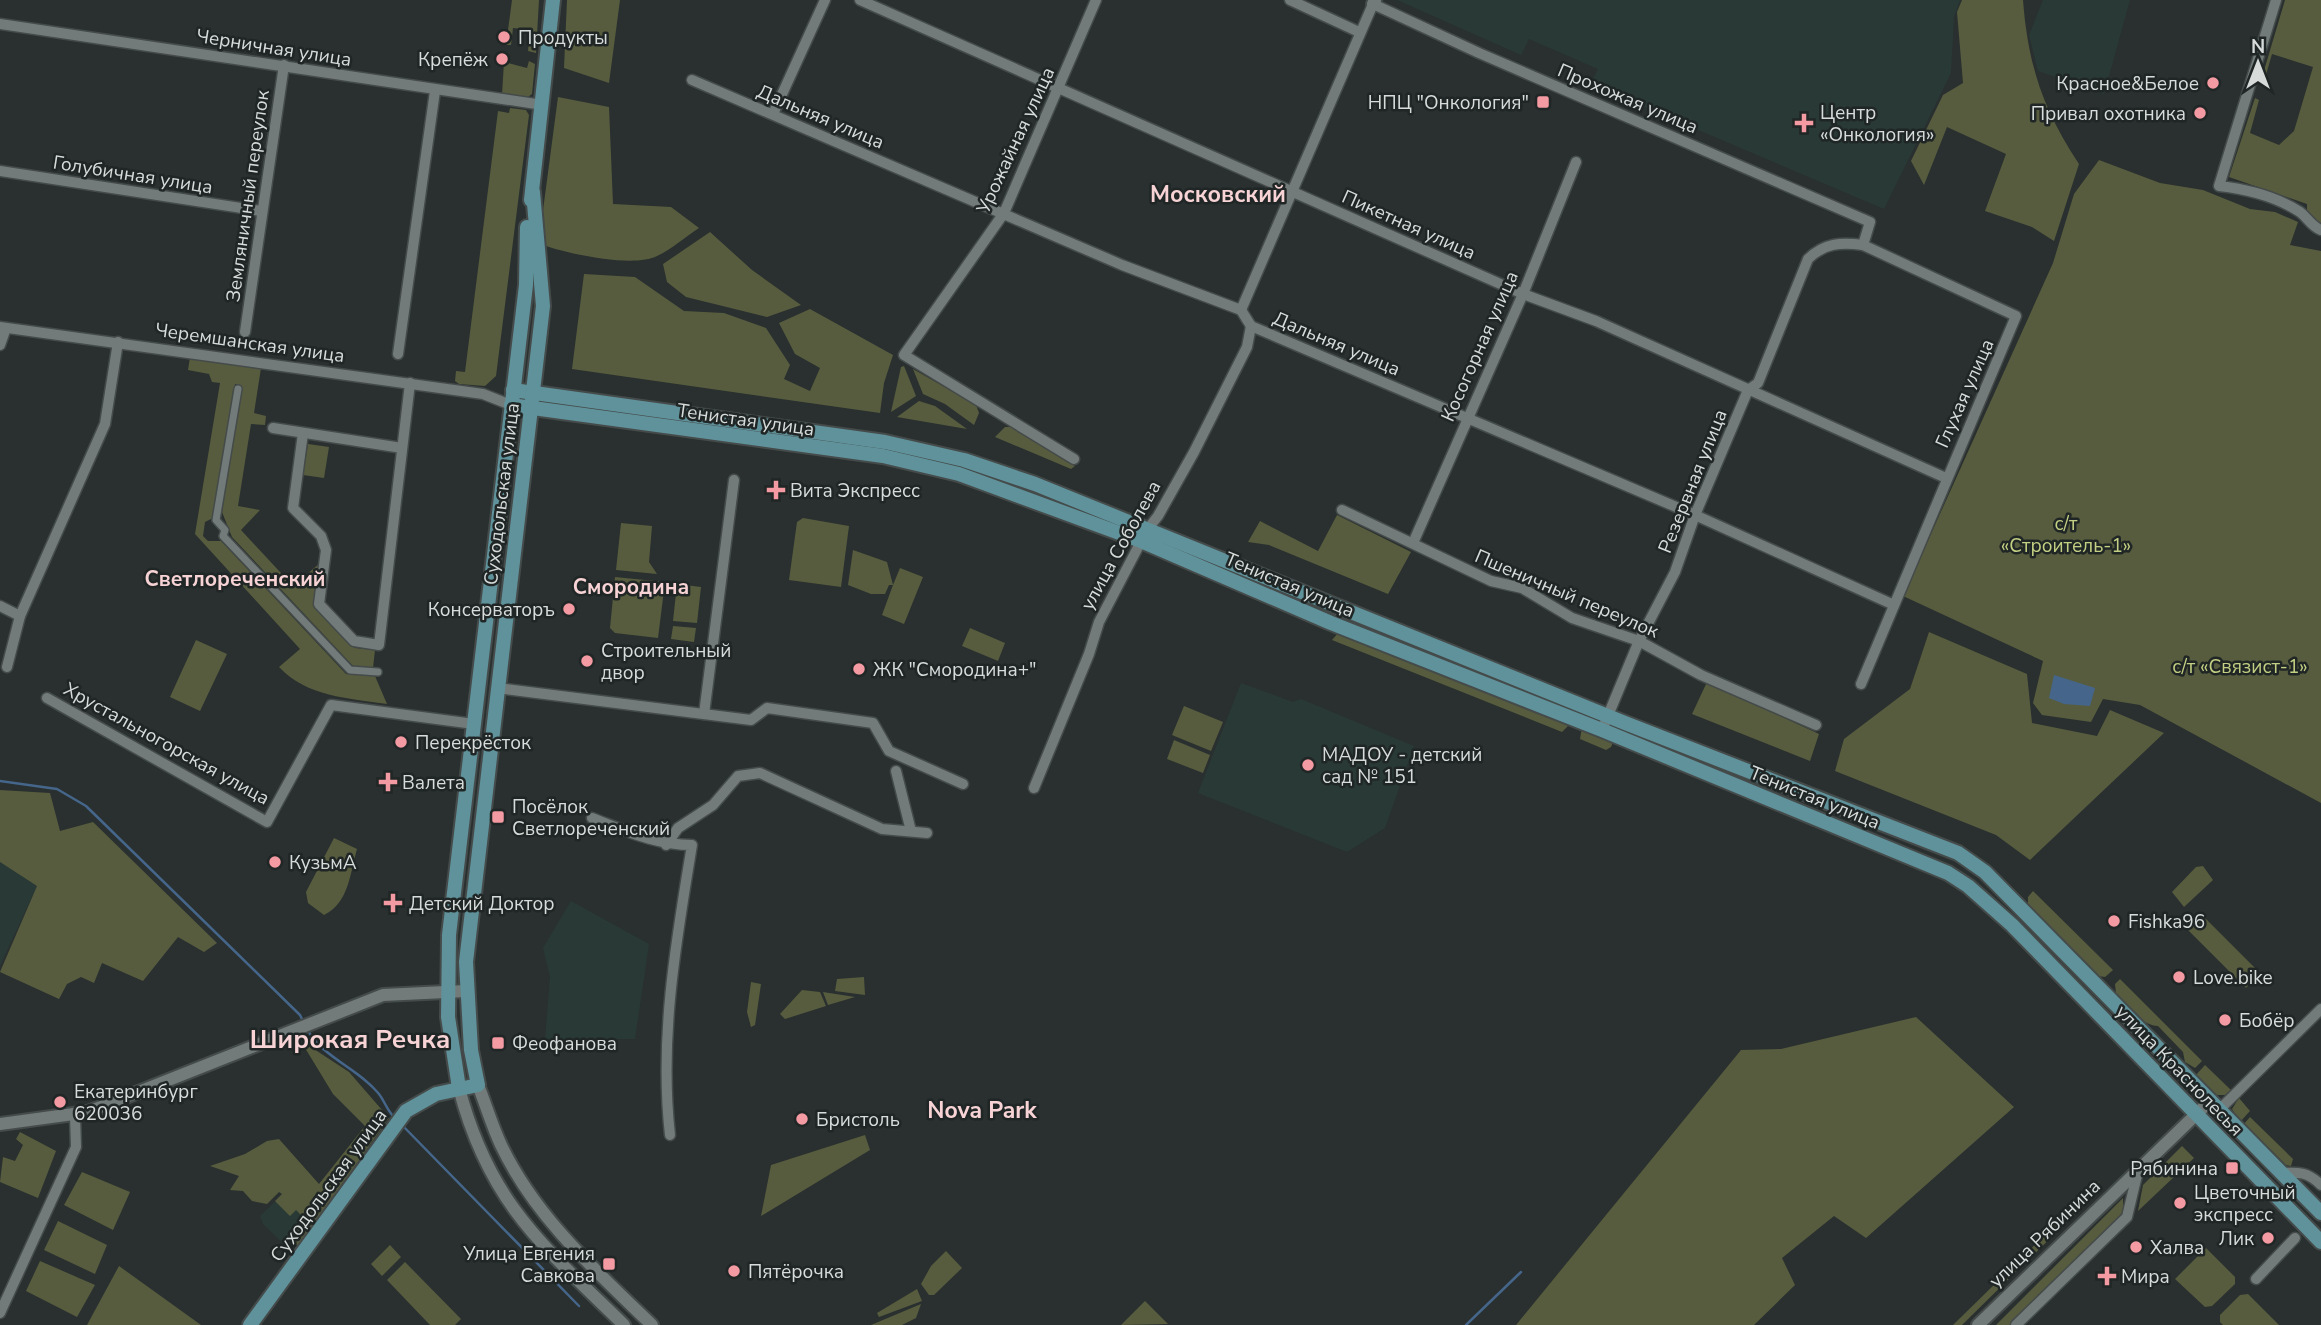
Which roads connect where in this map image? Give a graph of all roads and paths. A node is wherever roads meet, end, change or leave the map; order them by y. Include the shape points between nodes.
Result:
1 (553, 0) edge
2 (825, 0) edge
3 (860, 0) edge
4 (1096, 0) edge
5 (1290, 0) edge
6 (2276, 0) edge
7 (1374, 2) edge
8 (0, 24) edge
9 (1359, 33) junction
10 (284, 65) junction
11 (692, 80) dead end
12 (1059, 87) junction
13 (435, 90) junction
14 (542, 105) junction
15 (773, 114) junction
16 (1576, 162) dead end
17 (0, 171) edge
18 (1291, 191) junction
19 (533, 192) junction
20 (261, 211) junction
21 (1004, 214) junction
22 (2321, 230) edge
23 (1863, 245) junction
24 (1818, 250) joint
25 (1523, 294) junction
26 (1241, 310) junction
27 (1251, 326) junction
28 (3, 327) edge
29 (245, 332) dead end
30 (118, 342) junction
31 (0, 345) edge
32 (398, 354) dead end
33 (410, 383) junction
34 (238, 389) dead end
35 (513, 390) junction
36 (1748, 390) junction
37 (532, 393) junction
38 (494, 396) junction
39 (511, 405) junction
40 (530, 408) junction
41 (1467, 417) junction
42 (274, 428) dead end
43 (303, 433) junction
44 (402, 448) junction
45 (1074, 459) dead end
46 (1946, 478) junction
47 (734, 480) dead end
48 (1342, 510) dead end
49 (1695, 515) junction
50 (1144, 536) junction
51 (1413, 543) junction
52 (1894, 605) junction
53 (0, 607) edge
54 (20, 616) junction
55 (1639, 641) junction
56 (7, 667) dead end
57 (378, 672) dead end
58 (1861, 684) dead end
59 (497, 688) junction
60 (47, 698) dead end
61 (704, 714) junction
62 (1605, 723) junction
63 (474, 724) junction
64 (1816, 725) dead end
65 (896, 771) dead end
66 (963, 784) dead end
67 (1034, 788) dead end
68 (592, 818) dead end
69 (911, 831) junction
70 (928, 833) dead end
71 (666, 845) junction
72 (2008, 895) joint
73 (2012, 925) joint
74 (447, 991) junction
75 (466, 991) junction
76 (2321, 1009) edge
77 (478, 1085) junction
78 (459, 1088) junction
79 (2215, 1104) junction
80 (2196, 1114) junction
81 (75, 1116) junction
82 (0, 1125) edge
83 (670, 1135) dead end
84 (2138, 1170) junction
85 (2281, 1172) junction
86 (2321, 1185) edge
87 (2321, 1213) edge
88 (2297, 1219) junction
89 (2295, 1238) junction
90 (2318, 1240) edge
91 (2256, 1279) dead end
92 (0, 1313) edge
93 (250, 1325) edge
94 (624, 1325) edge
95 (652, 1325) edge
96 (1978, 1325) edge
97 (2016, 1325) edge

1 - 14 main road, Суходольская улица
2 - 15 street
3 - 12 street, Пикетная улица
4 - 12 street, Урожайная улица
5 - 9 street
6 - 22 street via 2219,186 2278,201
7 - 9 street
7 - 23 street, Прохожая улица via 1479,53 1870,222
8 - 10 street, Черничная улица
9 - 18 street
10 - 13 street, Черничная улица
10 - 20 street, Земляничный переулок
11 - 15 street, Дальняя улица
12 - 18 street, Пикетная улица
12 - 21 street, Урожайная улица
13 - 14 street, Черничная улица
13 - 32 street
14 - 19 main road, Суходольская улица
15 - 21 street, Дальняя улица
16 - 25 street, Косогорная улица
17 - 20 street, Голубичная улица
18 - 25 street, Пикетная улица
18 - 26 street
19 - 35 main road, Суходольская улица
19 - 37 main road, Суходольская улица via 544,293
20 - 29 street, Земляничный переулок
21 - 26 street, Дальняя улица
21 - 45 street, Урожайная улица via 904,355
23 - 24 street, Глухая улица via 1836,244
23 - 46 street, Глухая улица via 2016,316
24 - 36 street, Резервная улица via 1808,260 1758,383
25 - 36 street, Пикетная улица via 1596,321
25 - 41 street, Косогорная улица
26 - 27 street, Дальняя улица
27 - 41 street, Дальняя улица
27 - 50 street, улица Соболева via 1247,347 1194,452
28 - 30 street, Черемшанская улица
28 - 31 street
30 - 33 street, Черемшанская улица
30 - 54 street via 105,424
33 - 38 street, Черемшанская улица
33 - 44 street
34 - 57 street via 216,520 225,530 223,537 350,670
35 - 37 main road, Тенистая улица
35 - 38 street, Черемшанская улица
35 - 39 main road, Суходольская улица
36 - 46 street, Пикетная улица
36 - 49 street, Резервная улица
37 - 40 main road, Суходольская улица
37 - 50 main road, Тенистая улица via 885,442 964,460 1035,484
38 - 39 street, Черемшанская улица
39 - 40 main road, Тенистая улица
39 - 63 main road, Суходольская улица
40 - 50 main road, Тенистая улица via 883,456 959,474
40 - 59 main road, Суходольская улица
41 - 49 street, Дальняя улица
41 - 51 street, Косогорная улица
42 - 43 street
43 - 44 street
43 - 44 street via 293,508 321,536 326,550 319,604 354,641 379,645
46 - 52 street, Глухая улица
47 - 61 street
48 - 51 street, Пшеничный переулок
49 - 52 street, Дальняя улица
49 - 55 street, Резервная улица via 1675,572
50 - 62 main road, Тенистая улица via 1331,623
50 - 67 street, улица Соболева via 1099,622
51 - 55 street, Пшеничный переулок via 1491,580 1522,588 1572,618
52 - 58 street, Глухая улица
53 - 54 street
54 - 56 street
55 - 62 street, Резервная улица
55 - 64 street, Пшеничный переулок via 1701,675
59 - 61 street
59 - 75 main road, Суходольская улица via 469,925
60 - 63 street, Хрустальногорская улица via 267,822 331,705
61 - 66 street via 751,720 767,708 873,723 888,751
62 - 72 main road, Тенистая улица via 1958,853
62 - 73 main road, Тенистая улица via 1948,873
63 - 74 main road, Суходольская улица via 449,935
65 - 69 street
68 - 71 street
69 - 70 street
69 - 71 street via 882,830 760,773 738,776 713,805 678,828
71 - 83 street via 692,845 668,1024
72 - 79 main road, улица Краснолесья
73 - 80 main road, улица Краснолесья
74 - 75 street
74 - 78 main road
74 - 81 street via 383,995
75 - 77 main road, Суходольская улица
76 - 79 street, улица Рябинина via 2253,1077
77 - 78 main road, Суходольская улица
77 - 95 street via 501,1145 533,1198 563,1237
78 - 93 main road, Суходольская улица via 436,1094 407,1111
78 - 94 street via 480,1150 509,1204 557,1262
79 - 80 street, улица Рябинина
79 - 85 main road, улица Краснолесья
80 - 84 street, улица Рябинина
80 - 88 main road, улица Краснолесья
81 - 82 street
81 - 92 street via 76,1147
84 - 96 street, улица Рябинина
84 - 97 street via 2127,1217
85 - 86 street via 2300,1172
85 - 87 main road, улица Краснолесья
88 - 89 street
88 - 90 main road, улица Краснолесья
89 - 90 street
89 - 91 street

